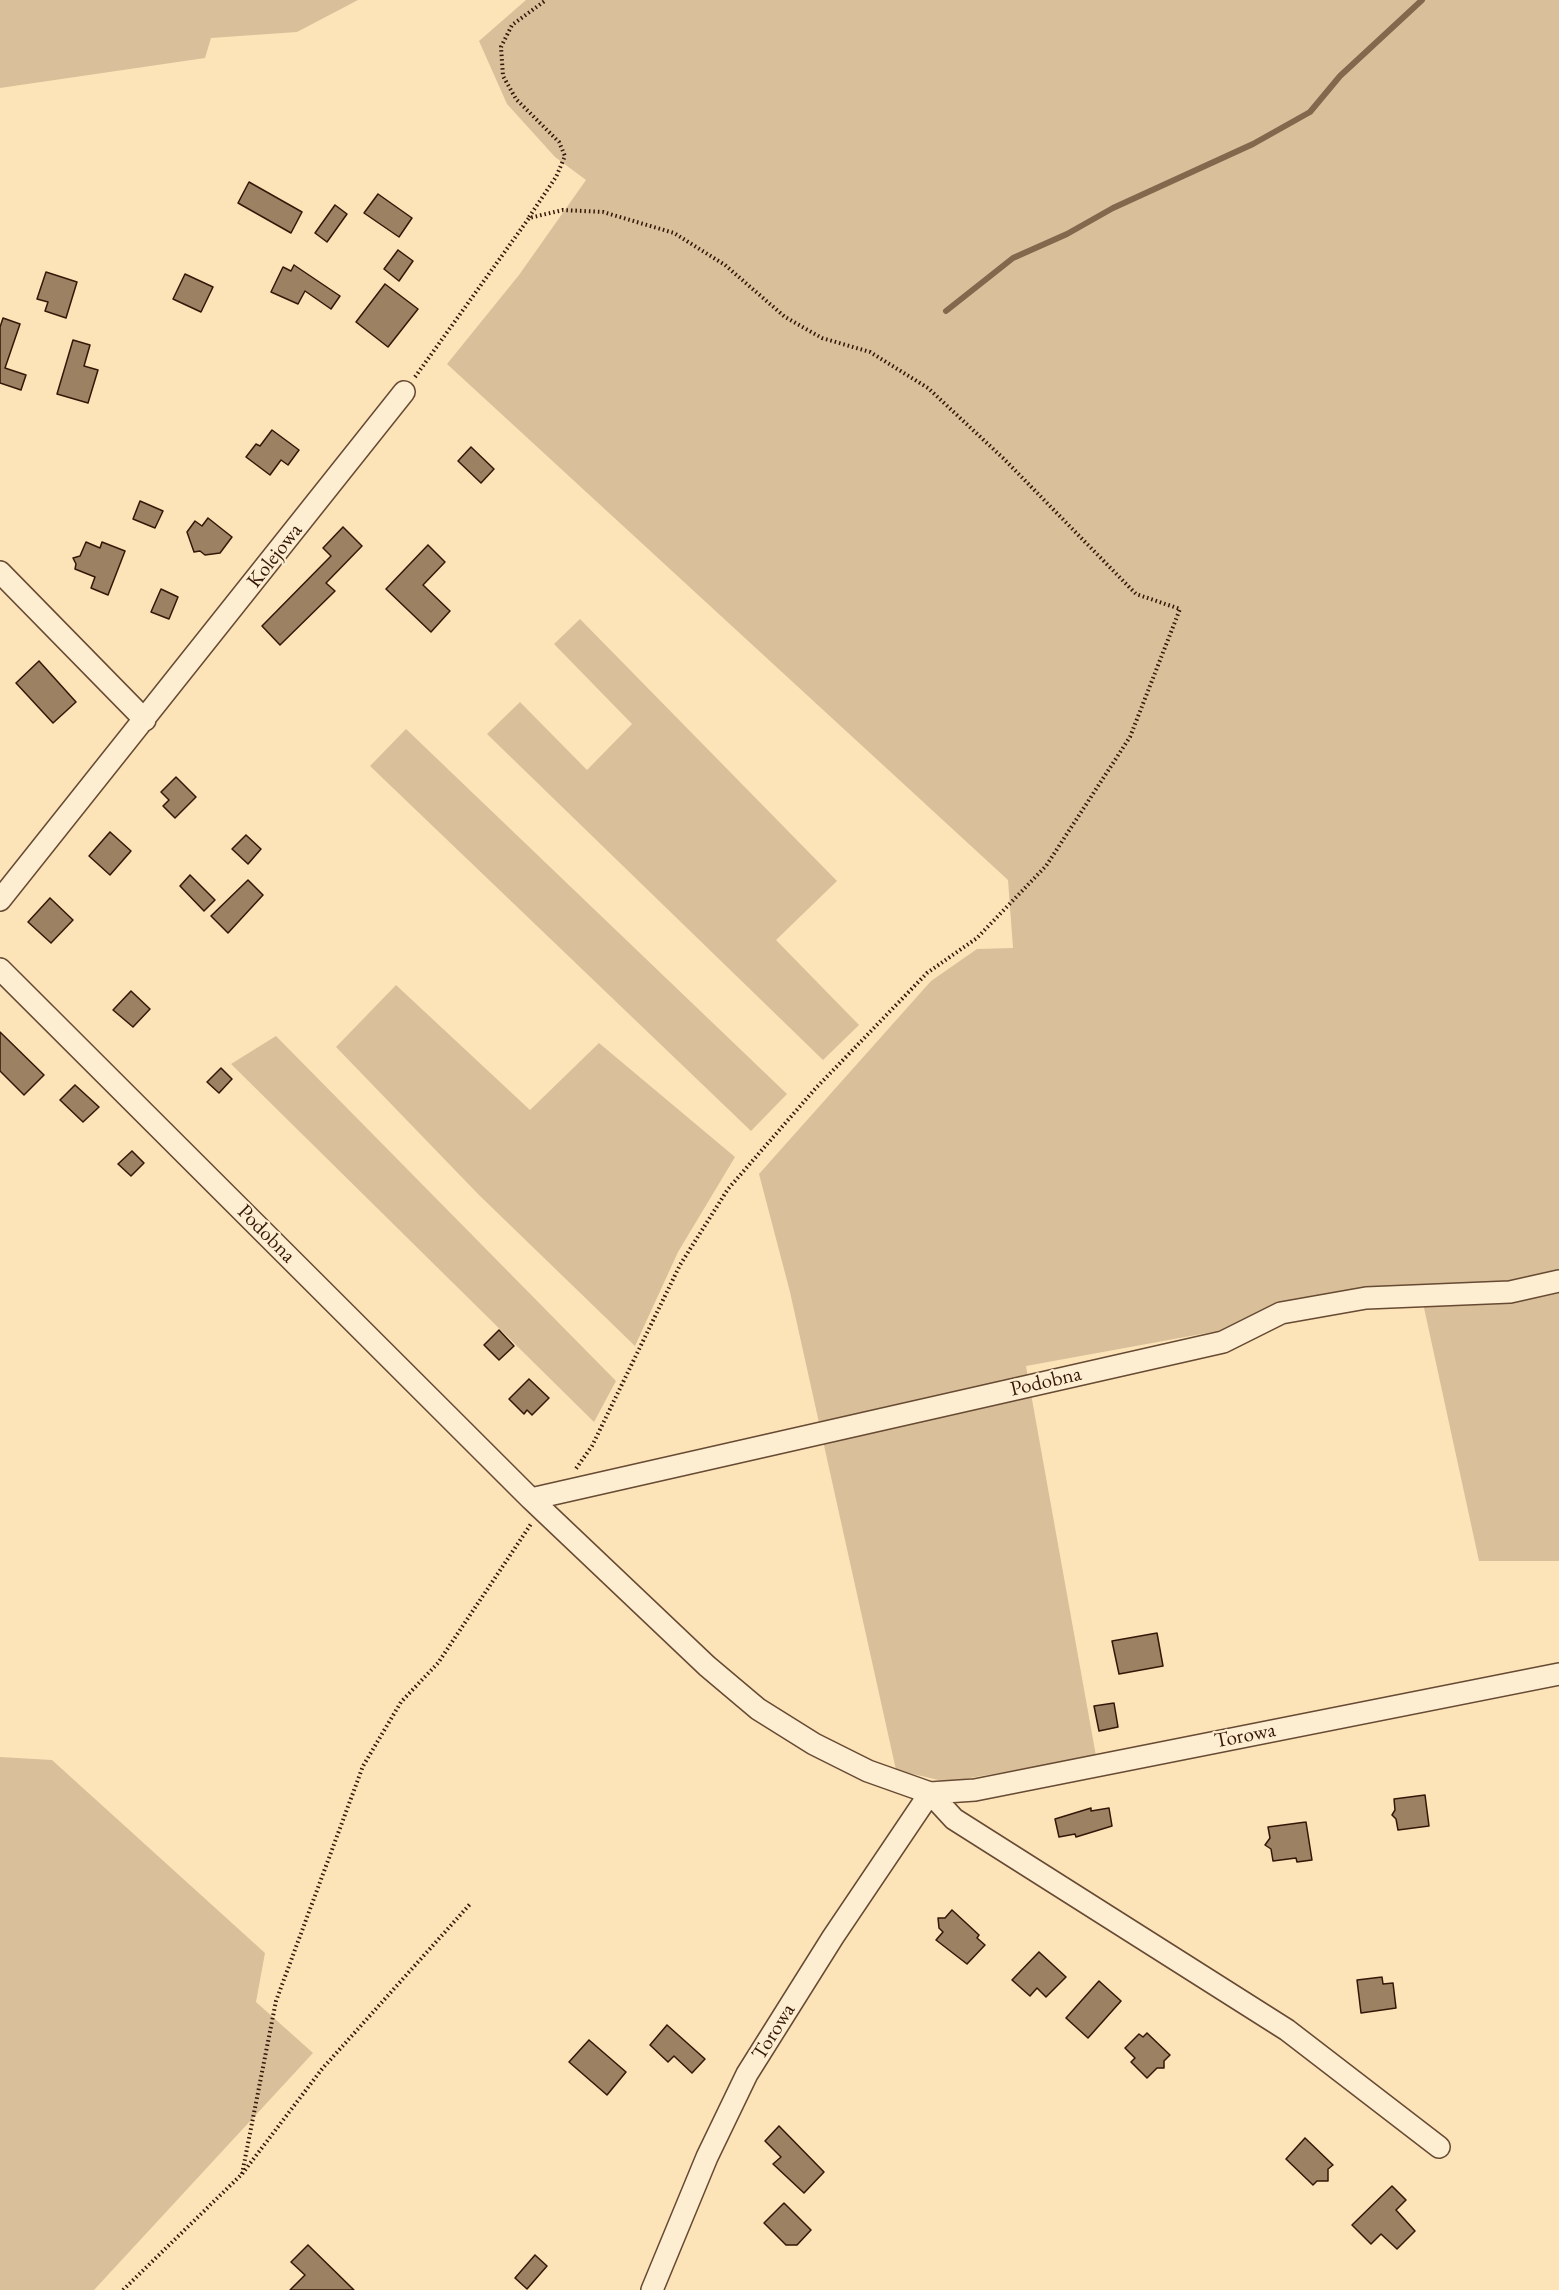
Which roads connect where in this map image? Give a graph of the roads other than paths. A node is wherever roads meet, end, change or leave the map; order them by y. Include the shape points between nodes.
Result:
1 (404, 392) road end
2 (0, 572) edge
3 (145, 720) junction
4 (0, 900) edge
5 (0, 969) edge
6 (1559, 1281) edge
7 (537, 1504) junction
8 (1559, 1674) edge
9 (930, 1793) junction
10 (1439, 2147) dead end
11 (652, 2290) edge

1 - 3 street, Kolejowa
2 - 3 street
3 - 4 street, Kolejowa
5 - 7 street, Podobna
6 - 7 street, Podobna via 1510,1292 1366,1298 1281,1313 1223,1342 559,1492
7 - 9 street, Podobna via 706,1666 758,1709 868,1772
8 - 9 street, Torowa via 975,1790
9 - 10 street via 954,1819 1287,2030
9 - 11 street, Torowa via 747,2074 707,2157

